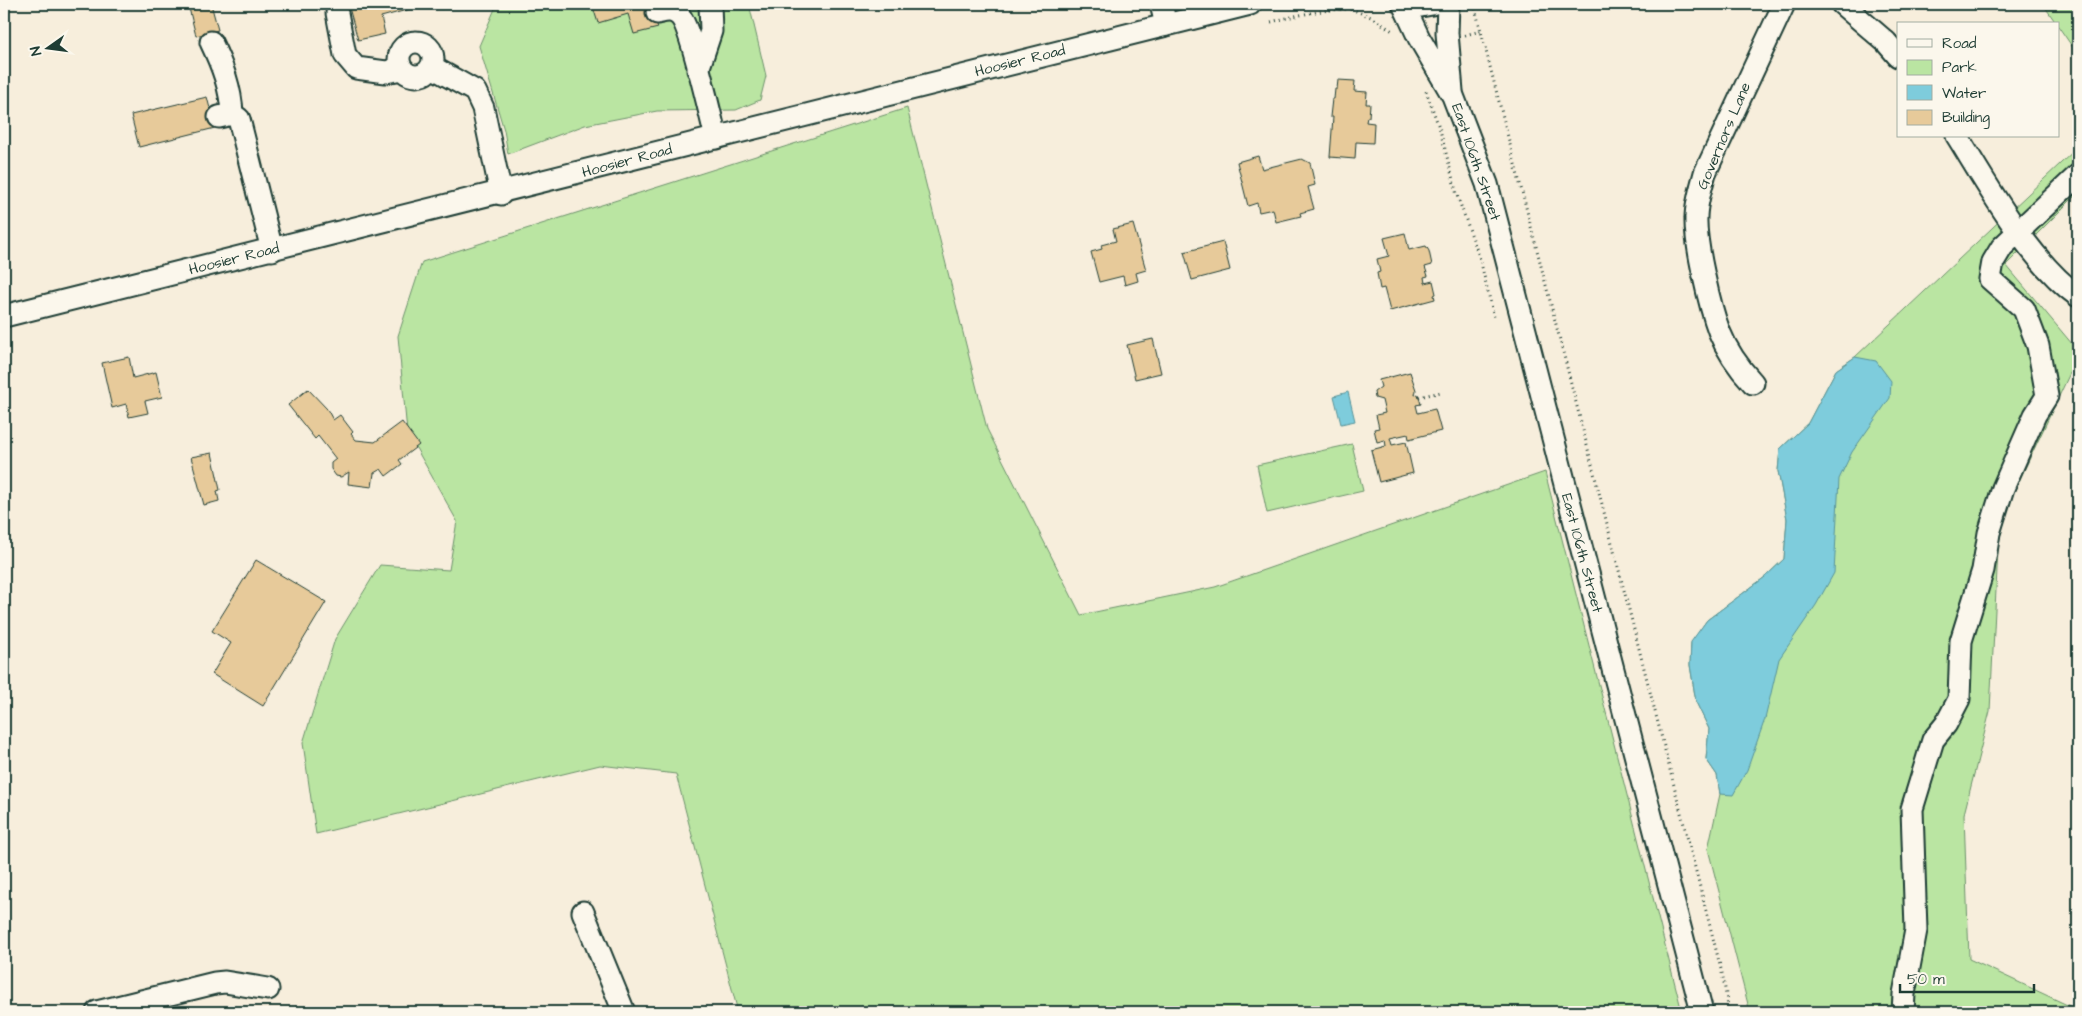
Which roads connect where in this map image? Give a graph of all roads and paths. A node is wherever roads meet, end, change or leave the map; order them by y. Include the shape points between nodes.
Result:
1 (710, 4) edge
2 (1161, 4) edge
3 (1250, 4) edge
4 (1403, 4) edge
5 (1409, 4) edge
6 (1432, 4) edge
7 (1448, 4) edge
8 (1474, 4) edge
9 (1784, 4) edge
10 (1842, 4) edge
11 (1351, 9) dead end
12 (336, 13) dead end
13 (657, 13) dead end
14 (1271, 22) dead end
15 (1166, 25) junction
16 (211, 42) dead end
17 (1897, 55) edge
18 (432, 67) junction
19 (402, 69) junction
20 (698, 71) junction
21 (1423, 84) dead end
22 (1453, 96) junction
23 (716, 138) junction
24 (1958, 138) edge
25 (2078, 175) edge
26 (500, 194) junction
27 (2019, 232) junction
28 (272, 250) junction
29 (2078, 296) edge
30 (4, 316) edge
31 (1494, 317) dead end
32 (1753, 383) dead end
33 (1441, 392) dead end
34 (1419, 397) dead end
35 (583, 912) dead end
36 (268, 989) dead end
37 (96, 1012) edge
38 (624, 1012) edge
39 (1702, 1012) edge
40 (1729, 1012) edge
41 (1903, 1012) edge

1 - 20 street via 711,31
2 - 15 street
3 - 15 street, Hoosier Road
4 - 22 street, East 106th Street
5 - 6 street
7 - 22 street, East 106th Street via 1447,33
8 - 40 path via 1724,977
9 - 32 street, Governors Lane via 1705,173 1696,219 1700,254 1719,330 1728,351
10 - 17 street
11 - 14 path via 1305,13
12 - 19 street via 346,55 356,68 386,72
13 - 20 street via 669,10 680,16 689,34
15 - 23 street, Hoosier Road
16 - 28 street via 226,76 232,101 225,115 239,119
18 - 19 street via 420,76
18 - 19 street via 431,51 423,43 414,42 400,53
18 - 26 street via 475,90 483,108
20 - 23 street
21 - 31 path via 1480,259
22 - 39 street, East 106th Street via 1487,184
23 - 26 street, Hoosier Road
24 - 27 street
25 - 27 street
26 - 28 street, Hoosier Road
27 - 29 street via 2042,261
27 - 41 street via 2002,247 1993,262 1990,279 2024,309 2038,346 2047,396 2035,415 2003,488 1961,641 1959,699 1946,724 1932,740 1912,809 1916,930
28 - 30 street, Hoosier Road
33 - 34 path
35 - 38 street
36 - 37 street via 215,983

